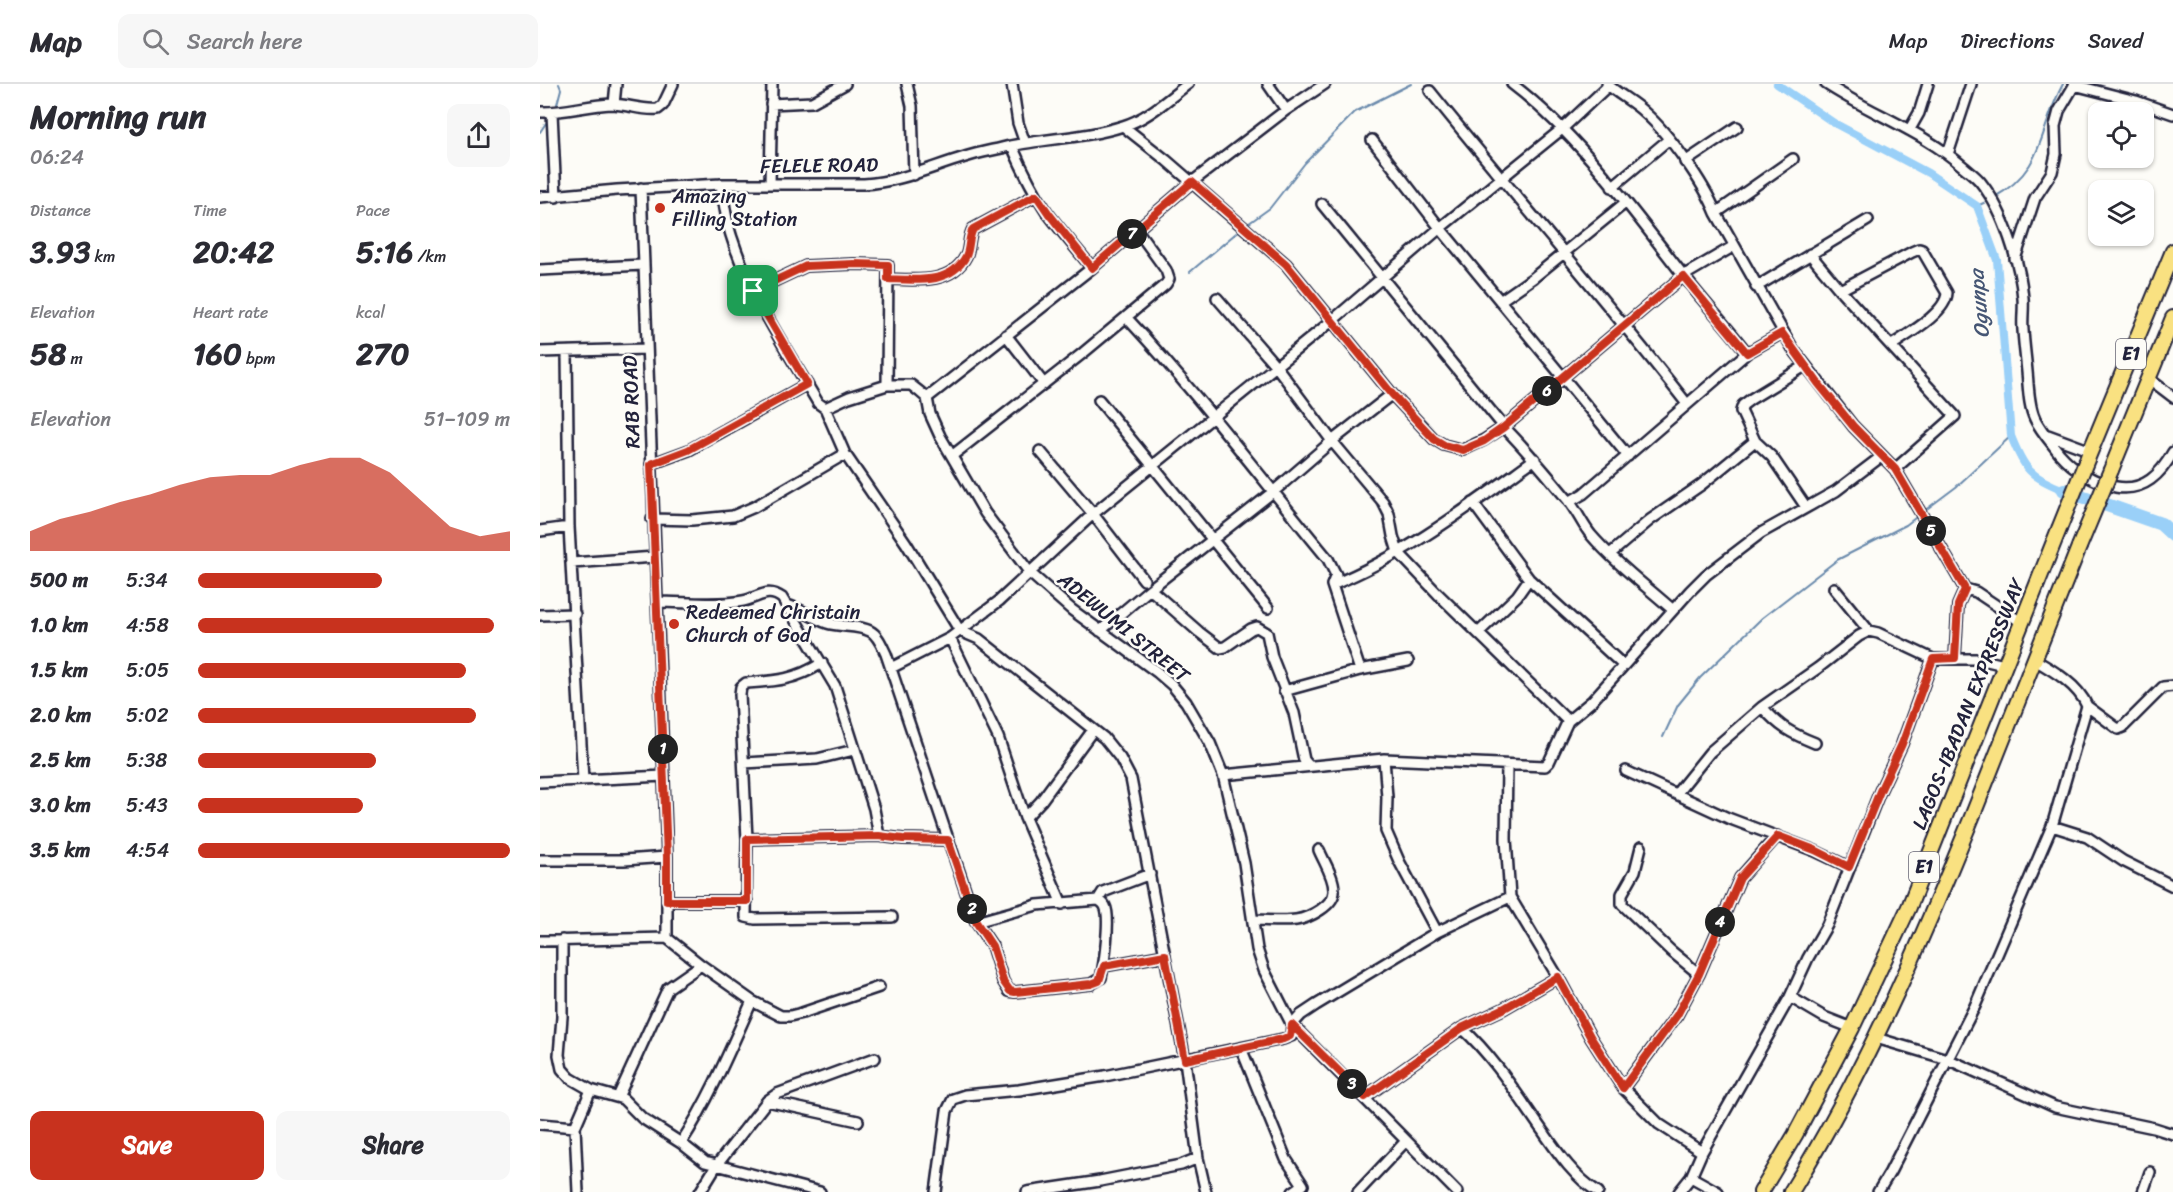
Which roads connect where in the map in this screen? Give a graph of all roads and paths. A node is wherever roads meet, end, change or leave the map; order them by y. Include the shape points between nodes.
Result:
1 (616, 84) edge
2 (674, 84) edge
3 (772, 84) edge
4 (845, 84) edge
5 (907, 84) edge
6 (1012, 84) edge
7 (1188, 84) edge
8 (1268, 84) edge
9 (1325, 84) edge
10 (1512, 84) edge
11 (1826, 84) edge
12 (1846, 84) edge
13 (1928, 84) edge
14 (1971, 84) edge
15 (1608, 85) edge
16 (2074, 85) edge
17 (1430, 91) dead end
18 (1842, 94) junction
19 (614, 104) junction
20 (771, 104) junction
21 (1286, 110) junction
22 (540, 112) edge
23 (552, 113) junction
24 (2173, 114) edge
25 (1123, 126) junction
26 (1737, 127) dead end
27 (1562, 129) junction
28 (1910, 129) junction
29 (1372, 140) dead end
30 (1668, 140) junction
31 (1025, 143) junction
32 (1012, 146) junction
33 (1948, 154) junction
34 (1793, 159) dead end
35 (1685, 162) junction
36 (914, 176) junction
37 (1500, 179) junction
38 (1192, 182) junction
39 (721, 184) junction
40 (770, 184) junction
41 (1612, 187) junction
42 (641, 188) junction
43 (1036, 195) junction
44 (540, 197) edge
45 (556, 197) junction
46 (1625, 202) junction
47 (1322, 204) dead end
48 (1716, 213) junction
49 (1868, 220) dead end
50 (1440, 228) junction
51 (1137, 230) junction
52 (1734, 246) junction
53 (2173, 251) edge
54 (1563, 253) junction
55 (1810, 254) junction
56 (2014, 255) junction
57 (643, 265) junction
58 (1092, 268) junction
59 (540, 270) edge
60 (1683, 276) junction
61 (1382, 278) junction
62 (888, 279) junction
63 (1756, 287) junction
64 (1840, 290) junction
65 (753, 291) junction
66 (1217, 298) dead end
67 (1500, 301) junction
68 (1126, 317) junction
69 (2173, 318) edge
70 (1333, 320) junction
71 (1626, 326) junction
72 (1782, 333) junction
73 (1005, 335) junction
74 (1892, 345) junction
75 (647, 349) junction
76 (540, 352) edge
77 (567, 352) junction
78 (1747, 353) junction
79 (1276, 366) junction
80 (1805, 366) junction
81 (1564, 377) junction
82 (2148, 378) junction
83 (807, 384) junction
84 (1044, 384) junction
85 (887, 385) junction
86 (1392, 394) junction
87 (2173, 396) edge
88 (927, 398) junction
89 (1099, 400) dead end
90 (1687, 404) junction
91 (825, 408) junction
92 (1214, 416) junction
93 (1504, 427) junction
94 (2044, 432) junction
95 (1332, 441) junction
96 (1755, 441) junction
97 (1040, 451) dead end
98 (2173, 452) edge
99 (845, 454) junction
100 (2090, 454) junction
101 (953, 455) junction
102 (1628, 456) junction
103 (1882, 456) junction
104 (1535, 459) junction
105 (651, 464) junction
106 (1152, 465) junction
107 (1895, 469) junction
108 (1273, 492) junction
109 (1569, 502) junction
110 (1473, 503) junction
111 (1806, 507) junction
112 (1093, 514) junction
113 (652, 519) junction
114 (569, 527) junction
115 (540, 531) edge
116 (1214, 540) junction
117 (1398, 552) junction
118 (1610, 554) junction
119 (655, 557) junction
120 (572, 563) junction
121 (1030, 573) junction
122 (1529, 579) junction
123 (1144, 580) dead end
124 (1332, 585) junction
125 (1834, 588) dead end
126 (1150, 589) junction
127 (1965, 589) junction
128 (657, 602) junction
129 (787, 605) junction
130 (1268, 608) dead end
131 (1674, 610) junction
132 (575, 614) junction
133 (540, 615) edge
134 (2021, 622) junction
135 (960, 631) junction
136 (1100, 631) junction
137 (1869, 631) junction
138 (1478, 633) junction
139 (950, 638) junction
140 (1955, 658) junction
141 (1933, 659) junction
142 (2035, 660) junction
143 (1408, 661) dead end
144 (822, 663) junction
145 (1623, 665) junction
146 (2004, 665) junction
147 (891, 668) junction
148 (1360, 670) junction
149 (2173, 686) edge
150 (1284, 691) junction
151 (2087, 706) junction
152 (1761, 707) junction
153 (1568, 721) junction
154 (1094, 730) junction
155 (1815, 743) dead end
156 (854, 750) junction
157 (1384, 759) junction
158 (744, 763) junction
159 (1507, 765) junction
160 (1309, 766) junction
161 (1626, 771) dead end
162 (1223, 775) junction
163 (664, 776) junction
164 (583, 780) junction
165 (540, 782) edge
166 (1677, 793) junction
167 (1025, 819) junction
168 (2052, 826) junction
169 (879, 836) junction
170 (1778, 836) junction
171 (747, 839) junction
172 (948, 840) junction
173 (1641, 847) dead end
174 (1319, 850) dead end
175 (667, 857) junction
176 (540, 860) edge
177 (1849, 867) junction
178 (1150, 874) junction
179 (2173, 886) edge
180 (1510, 897) junction
181 (1098, 900) junction
182 (667, 901) junction
183 (747, 901) junction
184 (1062, 904) junction
185 (892, 917) dead end
186 (1253, 920) junction
187 (976, 922) junction
188 (1437, 932) junction
189 (667, 938) junction
190 (540, 940) edge
191 (562, 940) junction
192 (1165, 955) junction
193 (701, 965) junction
194 (1104, 966) junction
195 (1699, 974) junction
196 (1558, 977) junction
197 (879, 987) dead end
198 (1790, 997) junction
199 (752, 1001) junction
200 (1292, 1025) junction
201 (1462, 1028) junction
202 (1852, 1028) junction
203 (1876, 1038) junction
204 (1241, 1048) junction
205 (875, 1058) dead end
206 (1947, 1059) junction
207 (1185, 1060) junction
208 (1623, 1088) junction
209 (591, 1090) junction
210 (618, 1097) junction
211 (1365, 1097) junction
212 (767, 1101) junction
213 (858, 1121) dead end
214 (540, 1124) edge
215 (575, 1126) junction
216 (2173, 1134) edge
217 (1406, 1141) junction
218 (681, 1143) junction
219 (1702, 1152) junction
220 (1197, 1158) junction
221 (716, 1166) junction
222 (2150, 1172) dead end
223 (1691, 1177) junction
224 (1100, 1181) junction
225 (578, 1192) edge
226 (700, 1192) edge
227 (820, 1192) edge
228 (936, 1192) edge
229 (1027, 1192) edge
230 (1101, 1192) edge
231 (1206, 1192) edge
232 (1293, 1192) edge
233 (1358, 1192) edge
234 (1458, 1192) edge
235 (1598, 1192) edge
236 (1679, 1192) edge
237 (1718, 1192) edge
238 (1761, 1192) edge
239 (1791, 1192) edge
240 (1878, 1192) edge
241 (2142, 1192) edge

1 - 19 street
2 - 19 street via 658,109
3 - 20 street
4 - 20 street via 813,102
5 - 36 street via 912,106
6 - 31 street
7 - 25 street, FELELE ROAD via 1146,115
8 - 21 street
9 - 21 street
10 - 27 street
11 - 18 street
12 - 18 street
13 - 28 street
14 - 33 street
15 - 27 street
15 - 30 street via 1645,113
16 - 24 street
16 - 56 street via 2055,126 2052,172 2035,198
17 - 37 street
18 - 28 street
19 - 23 street
20 - 40 street
21 - 38 street
22 - 23 street
23 - 45 street
25 - 31 street, FELELE ROAD
25 - 38 street
26 - 35 street
27 - 37 street
27 - 41 street
28 - 33 street
29 - 50 street
30 - 35 street
30 - 41 street
31 - 32 street, FELELE ROAD
32 - 36 street, FELELE ROAD via 966,156
32 - 43 street
33 - 56 street via 1982,183 2003,219
34 - 48 street
35 - 48 street
36 - 40 street, FELELE ROAD via 864,184
37 - 50 street
37 - 54 street
38 - 51 street
38 - 70 street via 1286,264
39 - 40 street, FELELE ROAD
39 - 42 street, FELELE ROAD
39 - 65 street via 731,236
41 - 46 street
42 - 45 street, FELELE ROAD
42 - 57 street, RAB ROAD
43 - 58 street
43 - 62 street via 973,229 967,255 953,271 913,280
44 - 45 street, FELELE ROAD
46 - 54 street
46 - 60 street
47 - 61 street
48 - 52 street
49 - 55 street
50 - 61 street
50 - 67 street
51 - 58 street
51 - 68 street via 1169,279
52 - 60 street
52 - 63 street
53 - 100 highway, LAGOS-IBADAN EXPRESSWAY / E1
54 - 67 street
54 - 71 street
55 - 63 street
55 - 64 street
56 - 94 street via 2023,298 2030,401
57 - 59 street
57 - 75 street, RAB ROAD
58 - 73 street
60 - 71 street
60 - 78 street
61 - 70 street
61 - 93 street
62 - 65 street via 888,265 817,264 797,269
62 - 85 street
63 - 72 street
64 - 74 street
64 - 74 street via 1922,250 1947,292 1945,304
65 - 83 street
66 - 79 street
67 - 81 street
68 - 84 street
68 - 92 street
69 - 82 highway, E1
70 - 79 street
70 - 86 street
71 - 81 street
71 - 90 street
72 - 78 street
72 - 80 street
73 - 84 street
73 - 88 street
74 - 107 street via 1955,416
75 - 77 street
75 - 105 street, RAB ROAD
76 - 77 street
77 - 114 street
78 - 90 street
79 - 92 street
79 - 95 street
80 - 96 street via 1743,405 1741,411
80 - 103 street
81 - 93 street
81 - 102 street
82 - 87 street
82 - 142 highway, E1, bridge
83 - 91 street via 818,404
83 - 105 street via 688,450
84 - 101 street
85 - 88 street via 911,385
85 - 91 street
86 - 93 street via 1434,439 1453,448 1463,450
86 - 95 street
88 - 101 street, ADEWUMI STREET via 940,436
89 - 106 street
90 - 102 street
91 - 99 street
92 - 106 street
92 - 108 street
93 - 104 street
94 - 98 street via 2069,464 2092,479 2116,487 2142,485 2154,478
94 - 100 street
95 - 108 street
95 - 117 street via 1383,502
96 - 111 street via 1772,457
96 - 118 street
97 - 112 street
99 - 113 street via 733,516
99 - 135 street
100 - 134 highway, LAGOS-IBADAN EXPRESSWAY / E1, bridge
101 - 121 street, ADEWUMI STREET via 986,513
102 - 109 street
103 - 107 street
103 - 111 street
104 - 109 street
104 - 110 street
105 - 113 street, RAB ROAD
106 - 112 street
106 - 116 street
107 - 127 street
108 - 116 street
108 - 124 street via 1328,559 1336,575
109 - 118 street via 1580,522
110 - 117 street
110 - 122 street
111 - 131 street via 1706,575
112 - 121 street
112 - 123 street
113 - 119 street, RAB ROAD
114 - 115 street
114 - 120 street
116 - 126 street
116 - 130 street
117 - 124 street
117 - 138 street
118 - 131 street
119 - 120 street
119 - 128 street, RAB ROAD
120 - 132 street
121 - 135 street
121 - 136 street, ADEWUMI STREET
122 - 138 street
122 - 145 street
124 - 148 street
125 - 137 street
126 - 136 street
126 - 150 street via 1220,648 1251,628 1267,633
127 - 134 street
127 - 140 street via 1958,605
128 - 129 street via 739,602 774,592
128 - 163 street, RAB ROAD
129 - 144 street
129 - 147 street via 841,627 871,631
131 - 145 street
132 - 133 street
132 - 164 street
134 - 146 highway, LAGOS-IBADAN EXPRESSWAY / E1
135 - 139 street
135 - 154 street via 979,639
136 - 162 street, ADEWUMI STREET via 1157,672 1186,702
137 - 141 street
137 - 152 street
138 - 153 street
139 - 147 street
139 - 167 street via 998,737
140 - 141 street
140 - 146 street
141 - 177 street via 1902,744
142 - 151 street via 2055,671 2084,698
142 - 203 highway, E1 via 1937,902
143 - 148 street
144 - 156 street via 835,686
144 - 158 street via 785,680 746,683 741,687
145 - 153 street via 1592,701
146 - 202 highway, LAGOS-IBADAN EXPRESSWAY / E1 via 1909,907
147 - 172 street
148 - 150 street
149 - 151 street via 2163,687 2118,729
150 - 160 street
151 - 168 street
152 - 155 street via 1778,725
152 - 166 street via 1710,752
153 - 159 street via 1545,766
154 - 167 street
154 - 178 street via 1120,758 1131,779
156 - 158 street via 817,759
156 - 169 street
157 - 159 street
157 - 160 street
157 - 188 street via 1386,831
158 - 171 street
159 - 180 street
160 - 162 street
161 - 166 street
162 - 186 street, ADEWUMI STREET
163 - 164 street
163 - 175 street, RAB ROAD
164 - 165 street
166 - 170 street via 1728,818
167 - 184 street
168 - 179 street via 2087,837 2123,861
168 - 206 street via 1975,1006
169 - 171 street
169 - 172 street
170 - 177 street
170 - 195 street via 1740,878
171 - 183 street
172 - 187 street
173 - 195 street via 1635,871 1622,894 1623,904
174 - 186 street via 1334,886 1331,901 1296,920
175 - 176 street
175 - 182 street, RAB ROAD
177 - 198 street via 1827,925
178 - 181 street via 1103,892
178 - 192 street
180 - 188 street
180 - 196 street
181 - 184 street
181 - 194 street via 1107,911
182 - 183 street
182 - 189 street, RAB ROAD
183 - 185 street via 746,916 755,920
184 - 187 street via 1037,905
186 - 200 street, ADEWUMI STREET via 1264,970
187 - 194 street via 992,946 1010,991 1091,984 1099,981
188 - 200 street via 1316,1005
189 - 191 street
189 - 193 street
190 - 191 street
191 - 209 street via 559,1055 562,1069 570,1078
192 - 194 street
192 - 207 street
193 - 199 street
193 - 210 street via 668,988
195 - 208 street via 1677,1015
196 - 201 street
196 - 208 street
197 - 199 street via 790,1016 781,1016
198 - 202 street
198 - 219 street
199 - 218 street via 720,1073
200 - 204 street via 1290,1036
200 - 211 street, ADEWUMI STREET
201 - 211 street
201 - 235 street via 1577,1177
202 - 238 highway, LAGOS-IBADAN EXPRESSWAY / E1
203 - 206 street
203 - 239 highway, E1
204 - 207 street
204 - 232 street via 1286,1159 1303,1185
205 - 212 street
206 - 216 street via 2055,1107
206 - 240 street
207 - 220 street
207 - 228 street via 953,1099 947,1111
208 - 219 street via 1659,1124
209 - 210 street
209 - 215 street
210 - 218 street
211 - 217 street, ADEWUMI STREET
212 - 213 street
212 - 221 street
214 - 215 street
215 - 225 street
217 - 233 street
217 - 234 street, ADEWUMI STREET
218 - 221 street
219 - 223 street
220 - 224 street via 1181,1165
220 - 231 street
221 - 226 street
221 - 227 street
222 - 241 street
223 - 236 street
223 - 237 street
224 - 229 street
224 - 230 street

